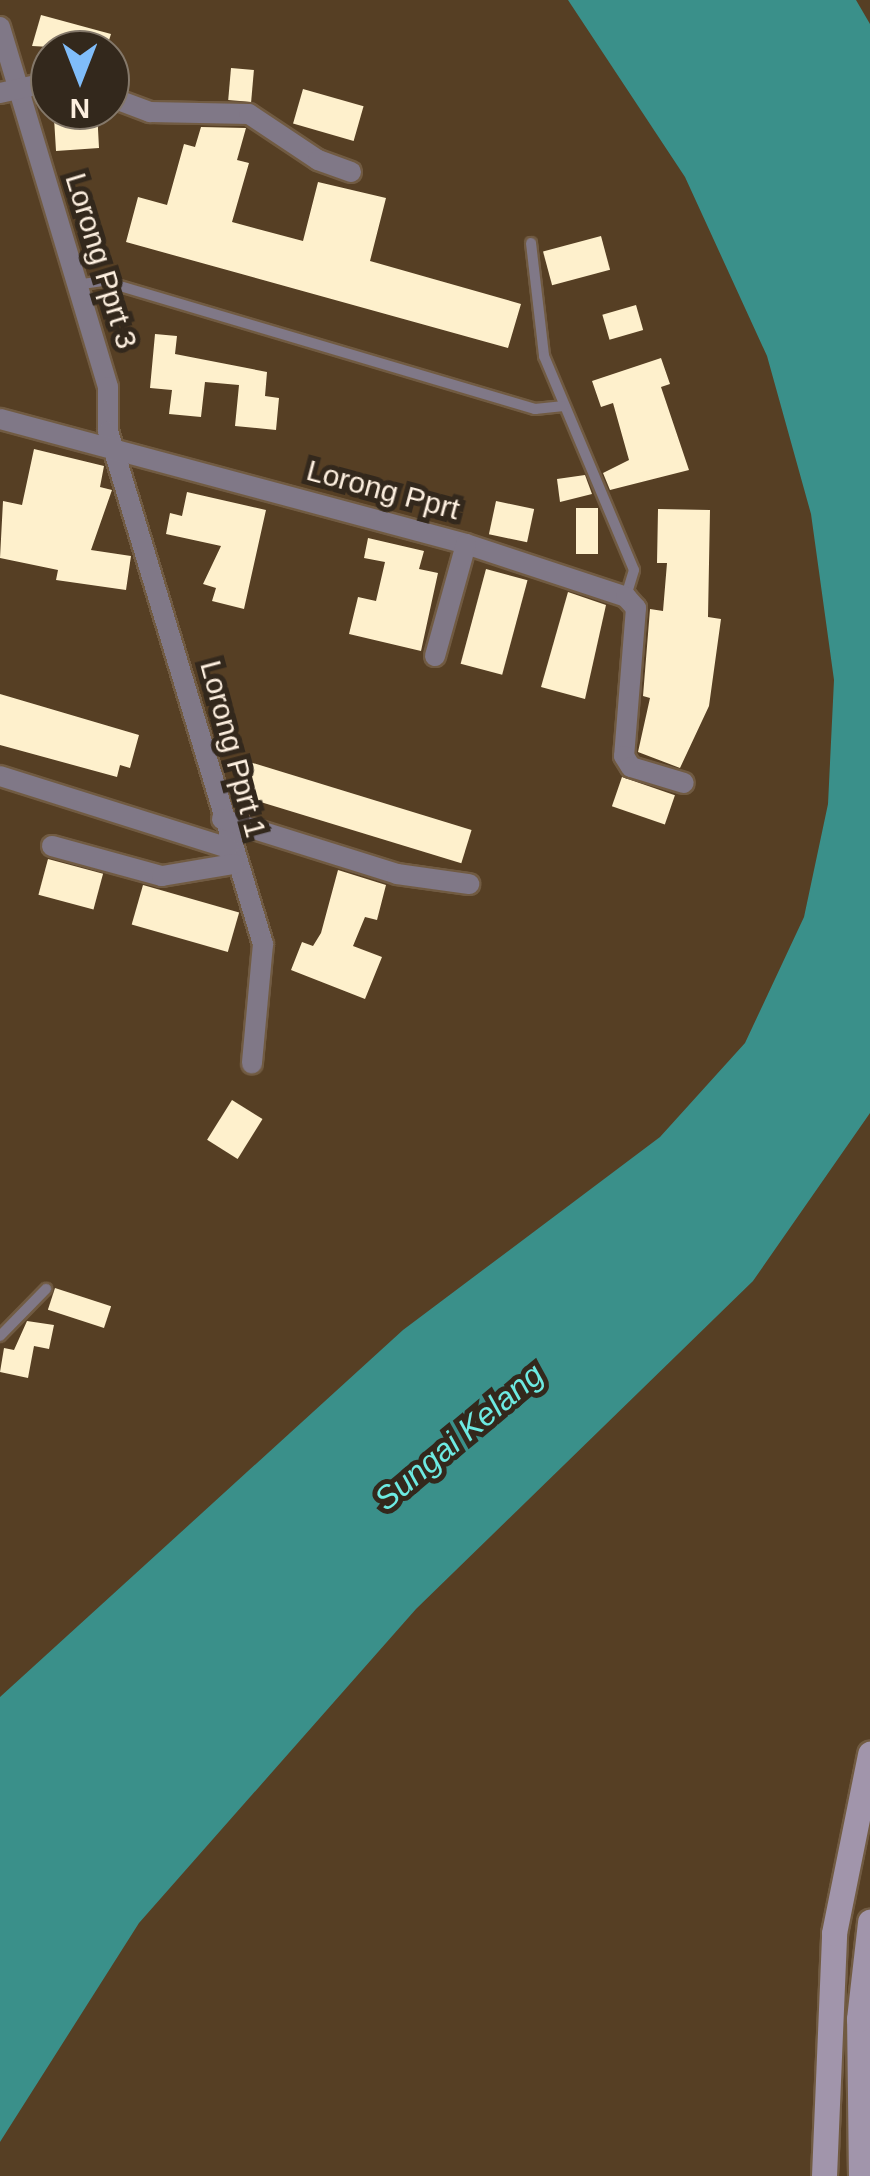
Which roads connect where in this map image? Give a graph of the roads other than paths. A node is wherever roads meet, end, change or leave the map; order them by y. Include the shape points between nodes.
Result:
1 (0, 28) edge
2 (9, 92) edge
3 (130, 104) edge
4 (351, 172) dead end
5 (531, 243) dead end
6 (76, 285) junction
7 (564, 406) junction
8 (0, 419) edge
9 (120, 454) junction
10 (466, 544) junction
11 (626, 597) junction
12 (436, 656) dead end
13 (0, 776) edge
14 (684, 784) dead end
15 (222, 819) junction
16 (52, 846) dead end
17 (231, 856) junction
18 (469, 884) dead end
19 (252, 1063) dead end
20 (46, 1289) dead end
21 (0, 1336) edge
22 (870, 1754) edge
23 (870, 1922) edge
24 (823, 2130) junction
25 (858, 2132) junction
26 (824, 2176) edge
27 (862, 2176) edge

1 - 2 street, Lorong Pprt 3
2 - 6 street, Lorong Pprt 3
3 - 4 street via 150,112 249,114
5 - 7 lane via 544,356
6 - 7 lane via 103,280 535,409
6 - 9 street, Lorong Pprt 3 via 108,387 108,430
7 - 11 lane via 634,570
8 - 9 street, Lorong Pprt
9 - 10 street, Lorong Pprt
9 - 15 street, Lorong Pprt 1
10 - 11 street, Lorong Pprt
10 - 12 street
11 - 14 street via 636,608 624,756 631,766
13 - 17 street
15 - 17 street, Lorong Pprt 1
15 - 18 street via 396,874
16 - 17 street via 162,876
17 - 19 street, Lorong Pprt 1 via 263,944
20 - 21 lane
22 - 24 main road via 834,1933
23 - 25 main road
24 - 25 main road
24 - 26 main road
25 - 27 main road

